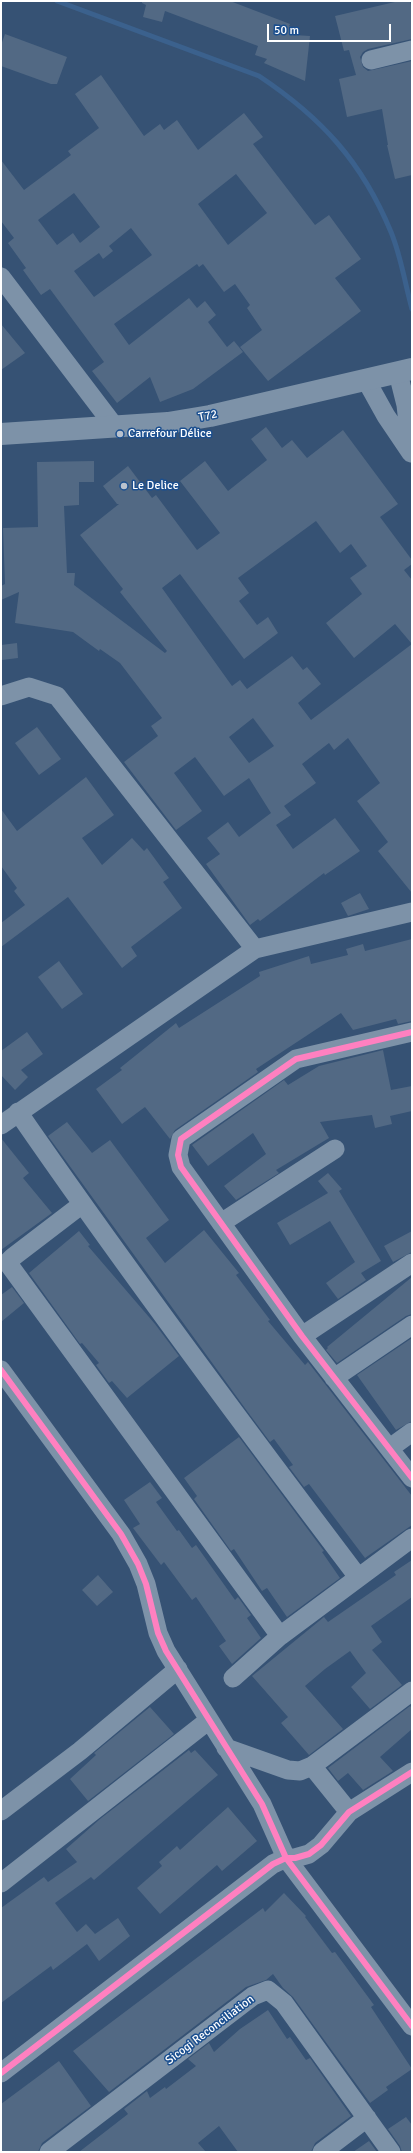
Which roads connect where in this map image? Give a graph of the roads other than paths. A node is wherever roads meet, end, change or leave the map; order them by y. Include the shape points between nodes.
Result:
1 (412, 50) edge
2 (370, 60) dead end
3 (1, 277) edge
4 (407, 370) edge
5 (366, 380) junction
6 (115, 427) junction
7 (1, 434) edge
8 (412, 454) edge
9 (1, 696) edge
10 (412, 912) edge
11 (255, 949) junction
12 (412, 1032) edge
13 (18, 1112) junction
14 (1, 1125) edge
15 (335, 1149) dead end
16 (82, 1205) junction
17 (221, 1223) junction
18 (412, 1263) edge
19 (412, 1325) edge
20 (302, 1336) junction
21 (1, 1370) edge
22 (334, 1378) junction
23 (412, 1432) edge
24 (390, 1448) junction
25 (412, 1478) edge
26 (412, 1538) edge
27 (358, 1577) junction
28 (280, 1636) junction
29 (178, 1669) junction
30 (233, 1678) dead end
31 (412, 1691) edge
32 (209, 1720) junction
33 (226, 1748) junction
34 (312, 1766) junction
35 (412, 1772) edge
36 (1, 1811) edge
37 (349, 1812) junction
38 (286, 1858) junction
39 (1, 1884) edge
40 (412, 2026) edge
41 (1, 2073) edge
42 (367, 2118) junction
43 (49, 2152) edge
44 (322, 2152) edge
45 (391, 2152) edge

1 - 2 street
3 - 6 street
4 - 5 street, T72
4 - 8 street via 406,405
5 - 6 street, T72 via 210,416 168,423
5 - 8 street via 386,416
6 - 7 street, T72
9 - 11 street via 29,687 57,696
10 - 11 street
11 - 13 street
12 - 17 street via 296,1059 181,1139 178,1155 181,1167
13 - 14 street
13 - 16 street
15 - 17 street
16 - 27 street
16 - 28 street via 8,1262
17 - 20 street
18 - 20 street
19 - 22 street
20 - 22 street
21 - 29 street via 121,1534 146,1584 158,1633
22 - 24 street
23 - 24 street
24 - 25 street
26 - 27 street
27 - 28 street
28 - 30 street
29 - 32 street
29 - 36 street via 80,1751
31 - 34 street
32 - 33 street
32 - 39 street
33 - 34 street via 288,1770 300,1771
33 - 38 street via 262,1804
34 - 37 street
35 - 37 street
37 - 38 street via 321,1845 309,1854
38 - 40 street
38 - 41 street via 273,1864
42 - 43 street, Sicogi Reconciliation via 284,2003 268,1990 253,1996
42 - 44 street
42 - 45 street, Sicogi Reconciliation

